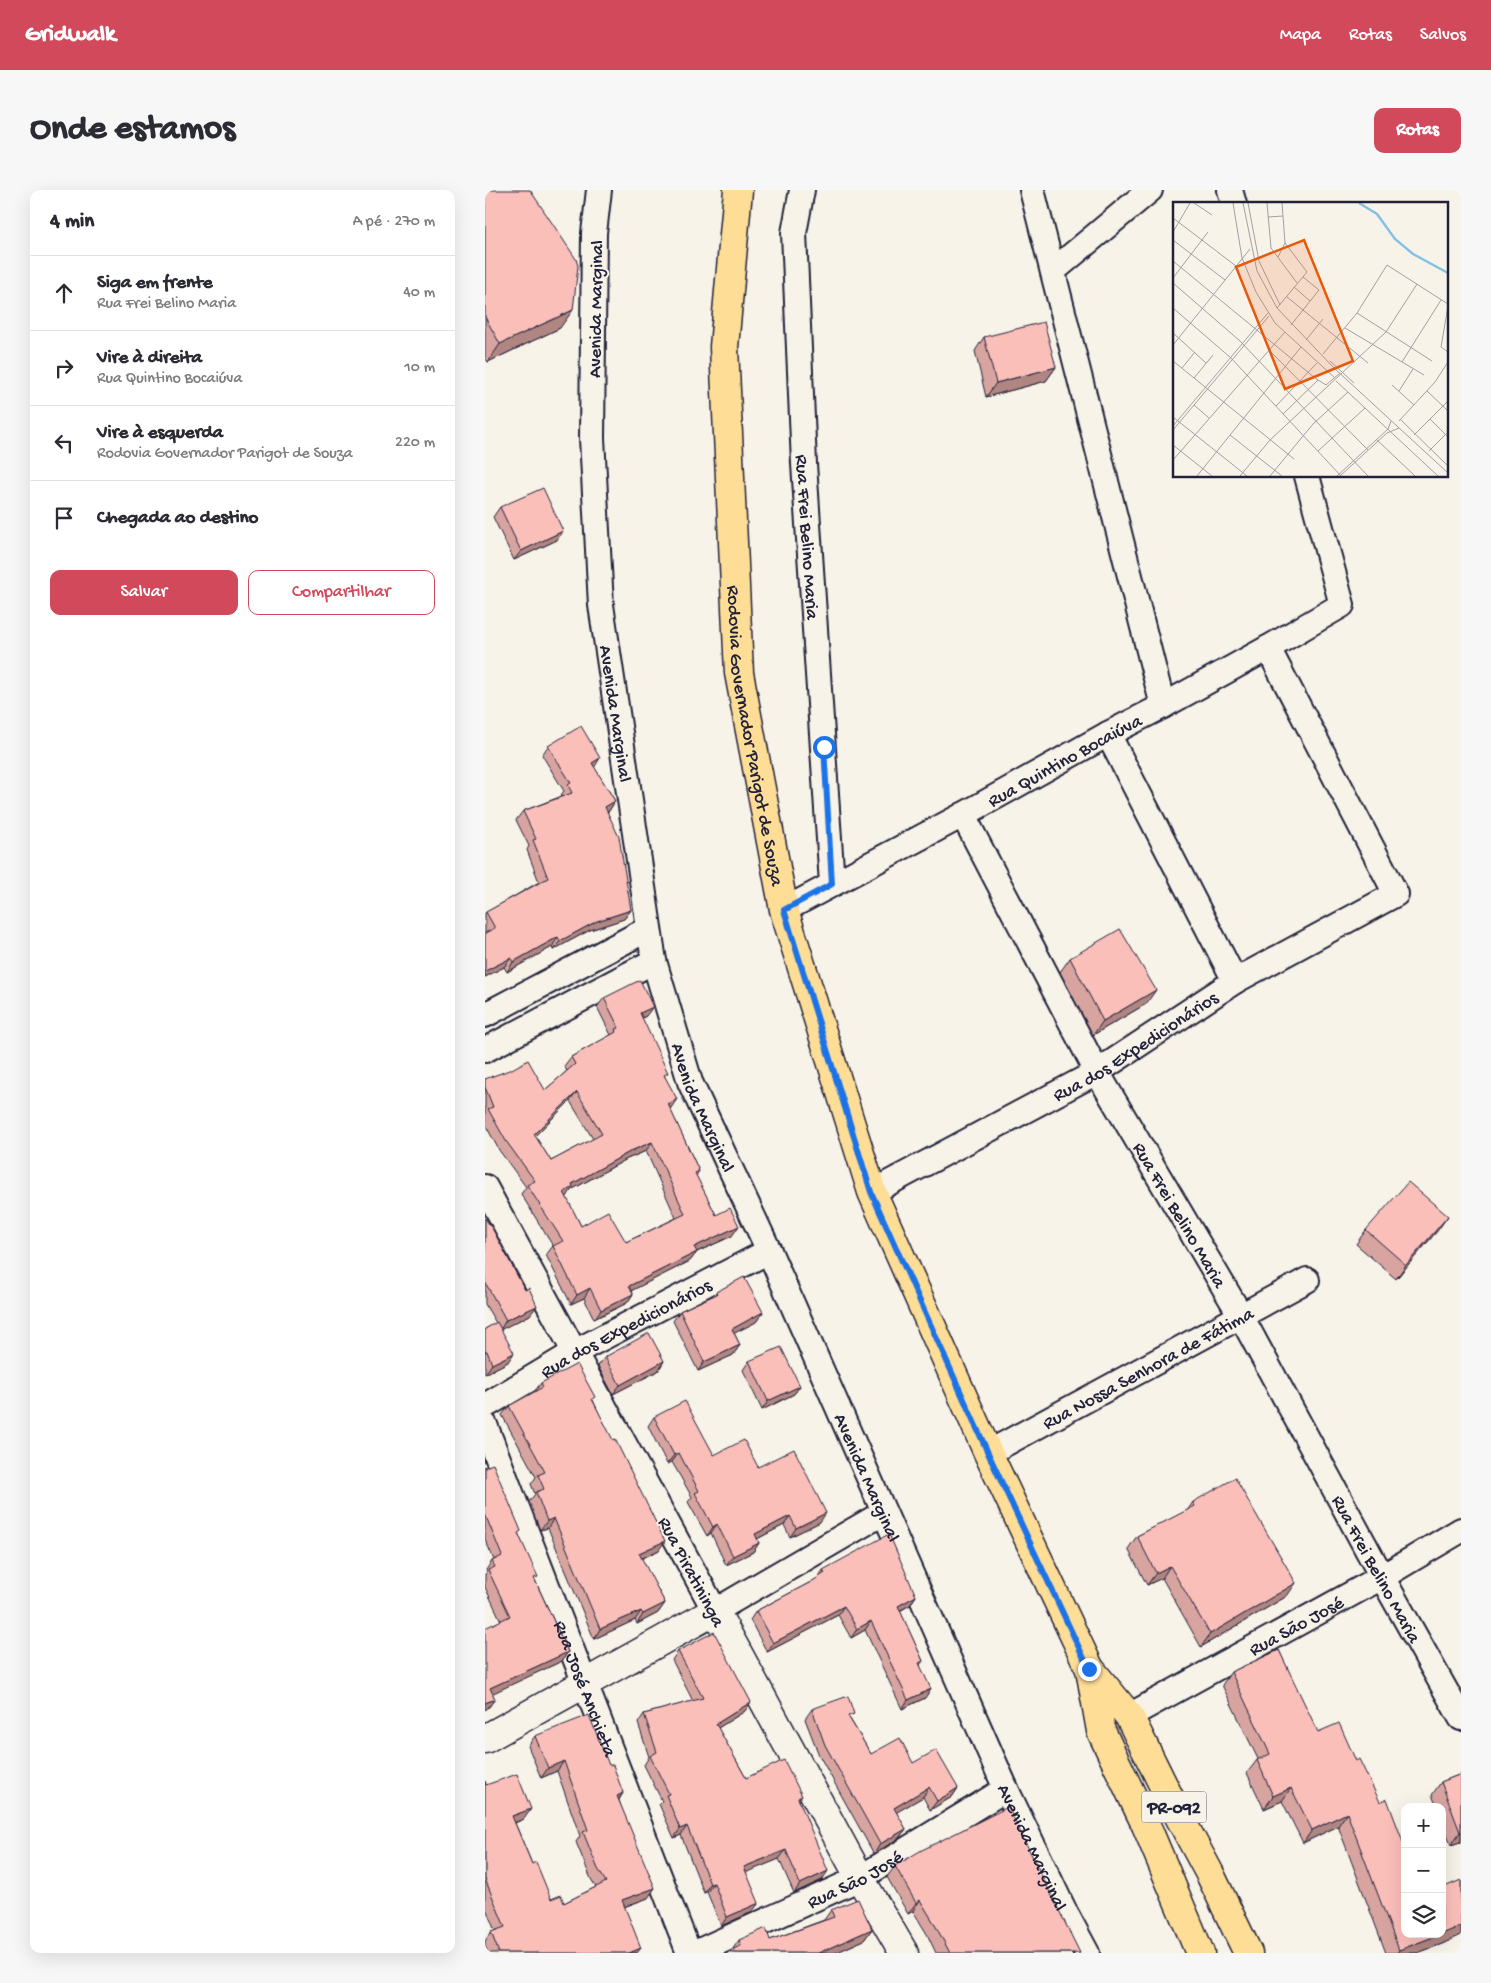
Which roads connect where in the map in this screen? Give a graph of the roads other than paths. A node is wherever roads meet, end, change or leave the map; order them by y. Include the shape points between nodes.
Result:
1 (599, 190) edge
2 (738, 190) edge
3 (802, 190) edge
4 (1032, 190) edge
5 (1150, 190) edge
6 (1053, 271) junction
7 (1308, 478) edge
8 (1268, 648) junction
9 (1163, 706) junction
10 (1108, 734) junction
11 (963, 815) junction
12 (832, 884) junction
13 (784, 910) junction
14 (648, 929) junction
15 (655, 961) junction
16 (1235, 981) junction
17 (485, 1014) edge
18 (485, 1050) edge
19 (1097, 1072) junction
20 (485, 1187) edge
21 (871, 1192) junction
22 (769, 1251) junction
23 (1307, 1280) dead end
24 (1241, 1316) junction
25 (575, 1352) junction
26 (485, 1406) edge
27 (485, 1425) edge
28 (988, 1453) junction
29 (883, 1513) junction
30 (1461, 1530) edge
31 (1382, 1577) junction
32 (715, 1611) junction
33 (1089, 1669) junction
34 (584, 1683) junction
35 (1129, 1716) junction
36 (1461, 1718) edge
37 (485, 1739) edge
38 (1006, 1789) junction
39 (860, 1878) junction
40 (1198, 1951) edge
41 (689, 1953) edge
42 (695, 1953) edge
43 (905, 1953) edge
44 (1087, 1953) edge
45 (1248, 1953) edge

1 - 14 street, Avenida Marginal via 595,232 592,438 601,605
2 - 13 main road, Rodovia Governador Parigot de Souza / PR-092 via 724,346 739,673
3 - 12 street, Rua Frei Belino Maria via 794,233 804,464
4 - 6 street
5 - 6 street
6 - 9 street
7 - 8 street, Rua Quintino Bocaiúva via 1342,605
8 - 9 street, Rua Quintino Bocaiúva
8 - 16 street, Rua dos Expedicionários via 1396,894
9 - 10 street, Rua Quintino Bocaiúva
10 - 11 street, Rua Quintino Bocaiúva
10 - 16 street
11 - 12 street, Rua Quintino Bocaiúva
11 - 19 street, Rua Frei Belino Maria
12 - 13 street, Rua Quintino Bocaiúva
13 - 21 main road, Rodovia Governador Parigot de Souza / PR-092
14 - 15 street, Avenida Marginal
14 - 17 street
15 - 18 street
15 - 22 street, Avenida Marginal via 690,1082
16 - 19 street, Rua dos Expedicionários
19 - 21 street, Rua dos Expedicionários
19 - 24 street, Rua Frei Belino Maria
20 - 25 street, Rua Piratininga
21 - 28 main road, Rodovia Governador Parigot de Souza / PR-092
22 - 25 street, Rua dos Expedicionários
22 - 29 street, Avenida Marginal
23 - 24 street, Rua Nossa Senhora de Fátima
24 - 28 street, Rua Nossa Senhora de Fátima
24 - 31 street, Rua Frei Belino Maria
25 - 26 street, Rua dos Expedicionários
25 - 32 street, Rua Piratininga
27 - 34 street, Rua José Anchieta
28 - 33 main road, Rodovia Governador Parigot de Souza / PR-092
29 - 32 street
29 - 38 street, Avenida Marginal
30 - 31 street, Rua São José
31 - 35 street, Rua São José
31 - 36 street, Rua Frei Belino Maria
32 - 34 street
32 - 39 street, Rua Piratininga
33 - 35 main road, Rodovia Governador Parigot de Souza / PR-092
33 - 40 main road, Rodovia Governador Parigot de Souza / PR-092 via 1101,1731 1146,1825
34 - 37 street
34 - 41 street, Rua José Anchieta
35 - 45 main road, Rodovia Governador Parigot de Souza / PR-092
38 - 39 street, Rua São José
38 - 44 street, Avenida Marginal
39 - 42 street, Rua São José
39 - 43 street, Rua Piratininga

